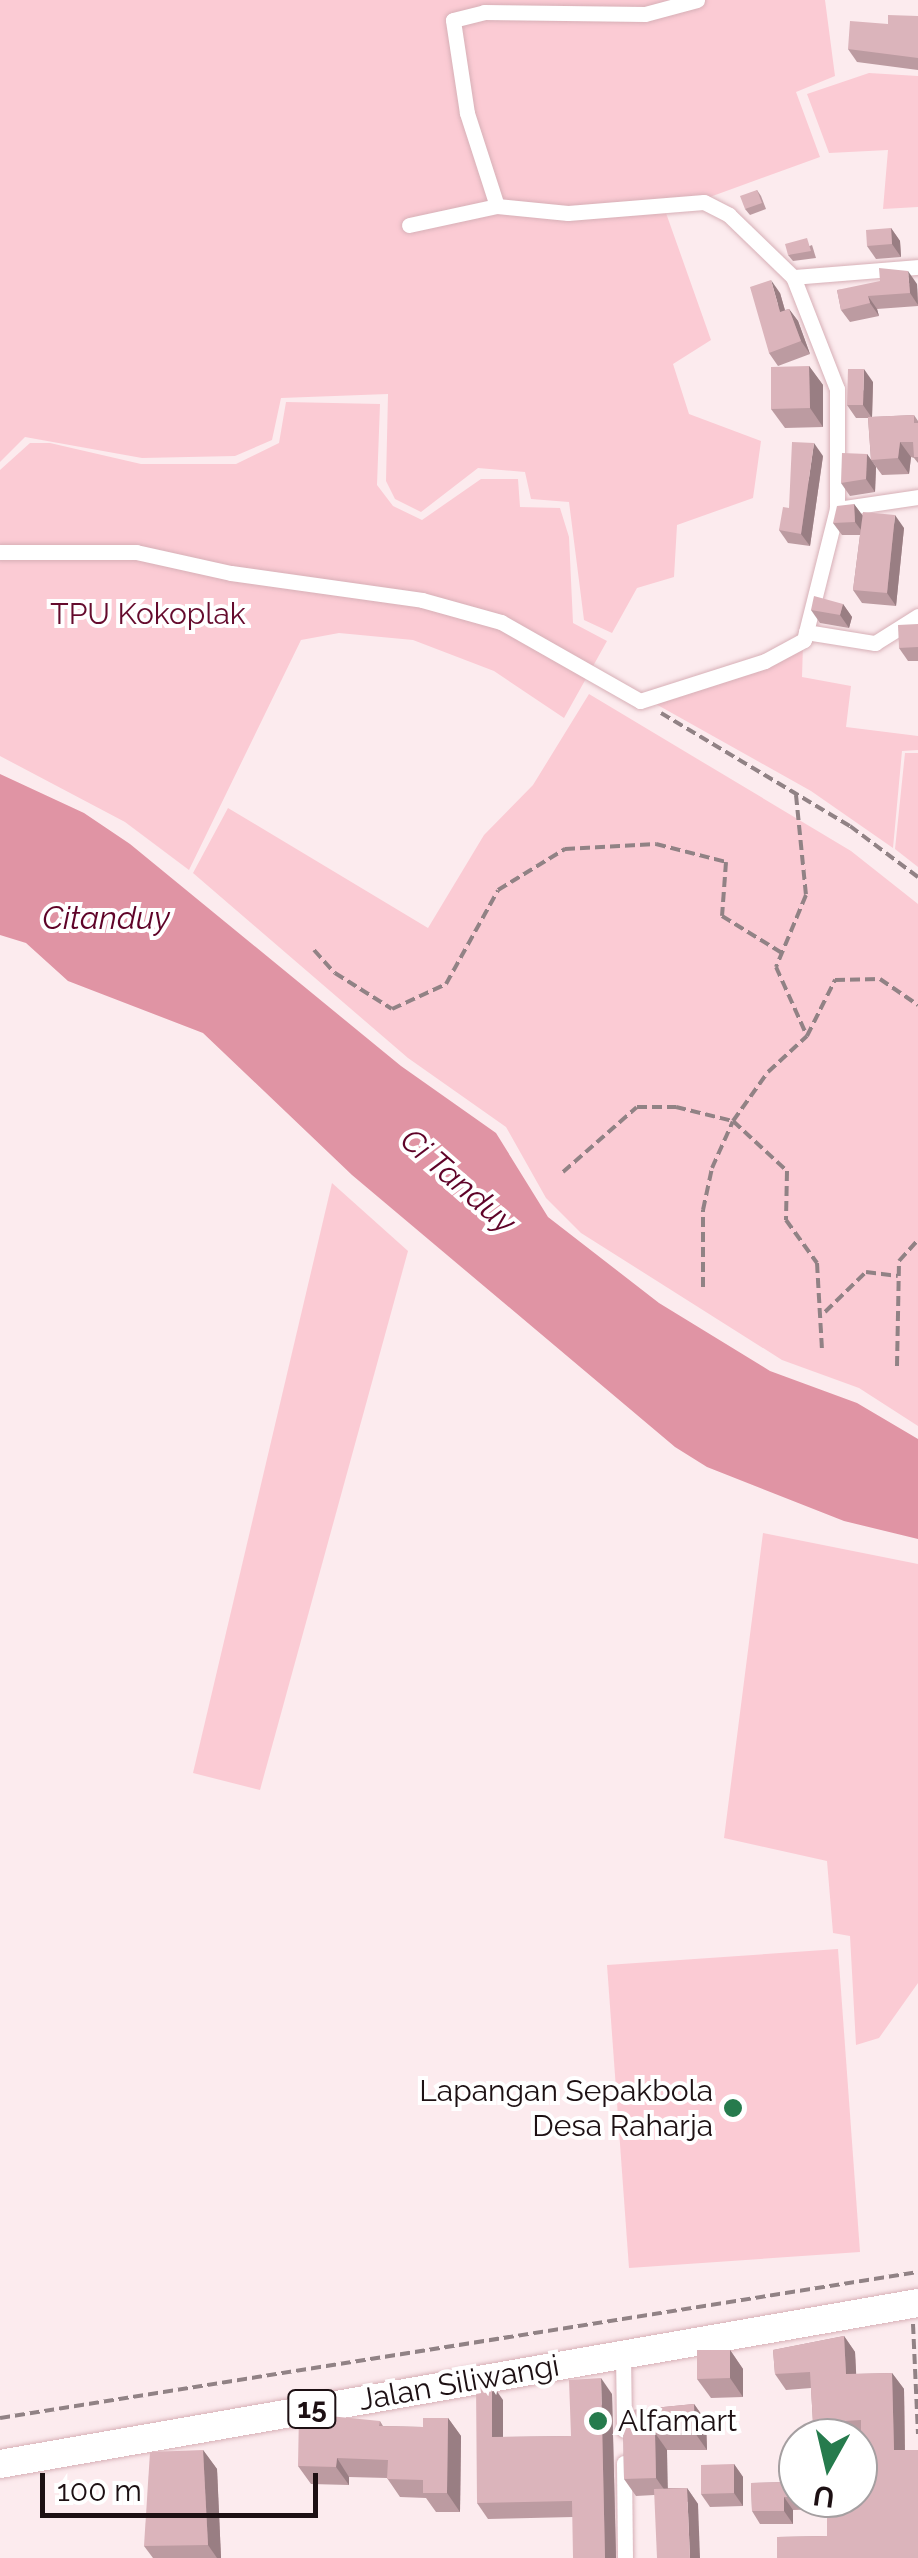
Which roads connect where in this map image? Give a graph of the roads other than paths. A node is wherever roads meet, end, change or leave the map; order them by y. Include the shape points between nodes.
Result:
1 (697, 0) edge
2 (497, 206) junction
3 (409, 225) dead end
4 (918, 267) edge
5 (794, 277) junction
6 (918, 496) edge
7 (837, 509) junction
8 (0, 552) edge
9 (918, 616) edge
10 (806, 632) junction
11 (915, 2304) edge
12 (623, 2354) junction
13 (0, 2464) edge
14 (625, 2558) edge

1 - 2 street via 646,14 484,12 453,20 467,113
2 - 3 street
2 - 5 street via 568,213 704,202 728,215
4 - 5 street
5 - 7 street via 837,389
6 - 7 street
7 - 10 street
8 - 10 street via 136,552 232,574 422,600 501,622 640,701 765,660 804,640
9 - 10 street via 875,644
11 - 12 highway, Jalan Siliwangi / 15
12 - 13 highway, Jalan Siliwangi / 15
12 - 14 street

